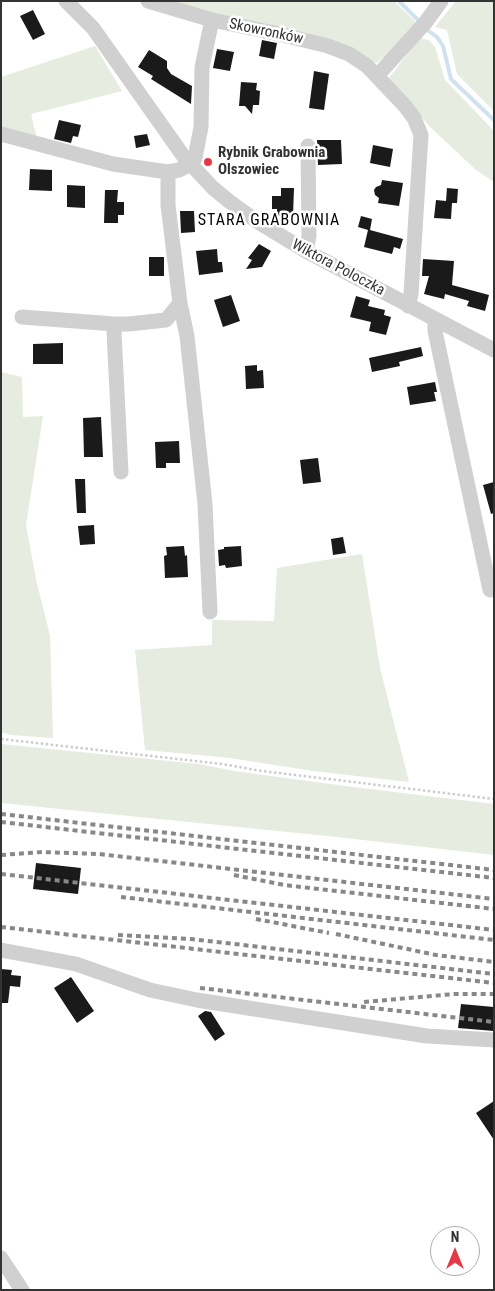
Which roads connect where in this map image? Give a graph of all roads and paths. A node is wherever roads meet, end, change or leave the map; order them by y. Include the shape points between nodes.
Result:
1 (66, 1) edge
2 (148, 1) edge
3 (441, 1) edge
4 (212, 20) junction
5 (377, 76) junction
6 (1, 134) edge
7 (308, 146) dead end
8 (191, 164) junction
9 (168, 172) junction
10 (306, 251) junction
11 (180, 303) junction
12 (408, 306) junction
13 (22, 317) dead end
14 (435, 320) junction
15 (115, 324) junction
16 (494, 350) edge
17 (120, 472) dead end
18 (490, 590) dead end
19 (210, 612) dead end
20 (1, 739) edge
21 (494, 799) edge
22 (1, 950) edge
23 (494, 1040) edge
24 (1, 1258) edge
25 (22, 1290) edge

1 - 8 street, Wiktora Poloczka via 93,28
2 - 4 street
3 - 5 street
4 - 5 street, Skowronków via 342,51 355,57
4 - 8 street, Skowronków via 202,67 201,127
5 - 12 street, Skowronków via 414,118 421,135
6 - 9 street via 93,160
7 - 10 street
8 - 9 street
8 - 10 street, Wiktora Poloczka via 242,212
9 - 11 street via 168,205
10 - 12 street, Wiktora Poloczka
11 - 15 street via 166,320
11 - 19 street via 187,336 205,504
12 - 14 street, Wiktora Poloczka
13 - 15 street
14 - 16 street, Wiktora Poloczka
14 - 18 street
15 - 17 street
20 - 21 path
22 - 23 street via 76,964 150,990 187,999 427,1036
24 - 25 street

